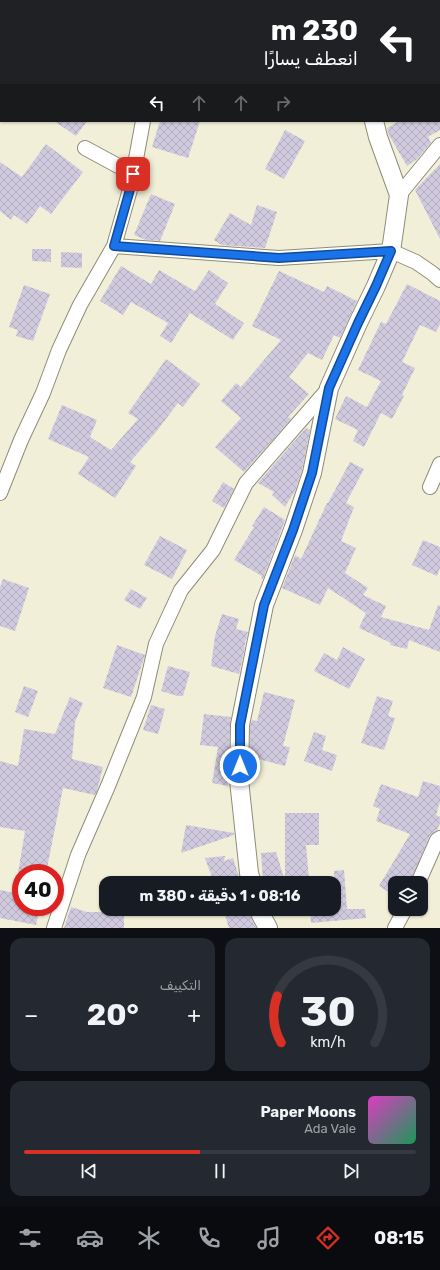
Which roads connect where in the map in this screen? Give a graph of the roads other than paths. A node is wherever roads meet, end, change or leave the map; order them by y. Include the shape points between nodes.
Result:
1 (143, 122) edge
2 (374, 122) edge
3 (440, 145) edge
4 (85, 148) dead end
5 (133, 174) junction
6 (399, 195) junction
7 (114, 246) junction
8 (391, 251) junction
9 (440, 280) edge
10 (329, 388) junction
11 (440, 464) edge
12 (430, 487) dead end
13 (0, 493) edge
14 (440, 838) edge
15 (250, 876) edge
16 (421, 876) edge
17 (262, 916) edge
18 (401, 916) edge
19 (54, 928) edge
20 (268, 928) edge
21 (395, 928) edge

1 - 5 street
2 - 6 street
3 - 6 street
4 - 5 street
5 - 7 street
6 - 8 street
7 - 8 street via 279,258
7 - 13 street via 80,305 59,350
8 - 9 street via 416,262
8 - 10 street
10 - 15 street via 312,473 264,605 240,725 239,780
10 - 19 street via 246,484 212,550 181,590 156,644 144,697 78,855
11 - 12 street
14 - 16 street
17 - 20 street
18 - 21 street

